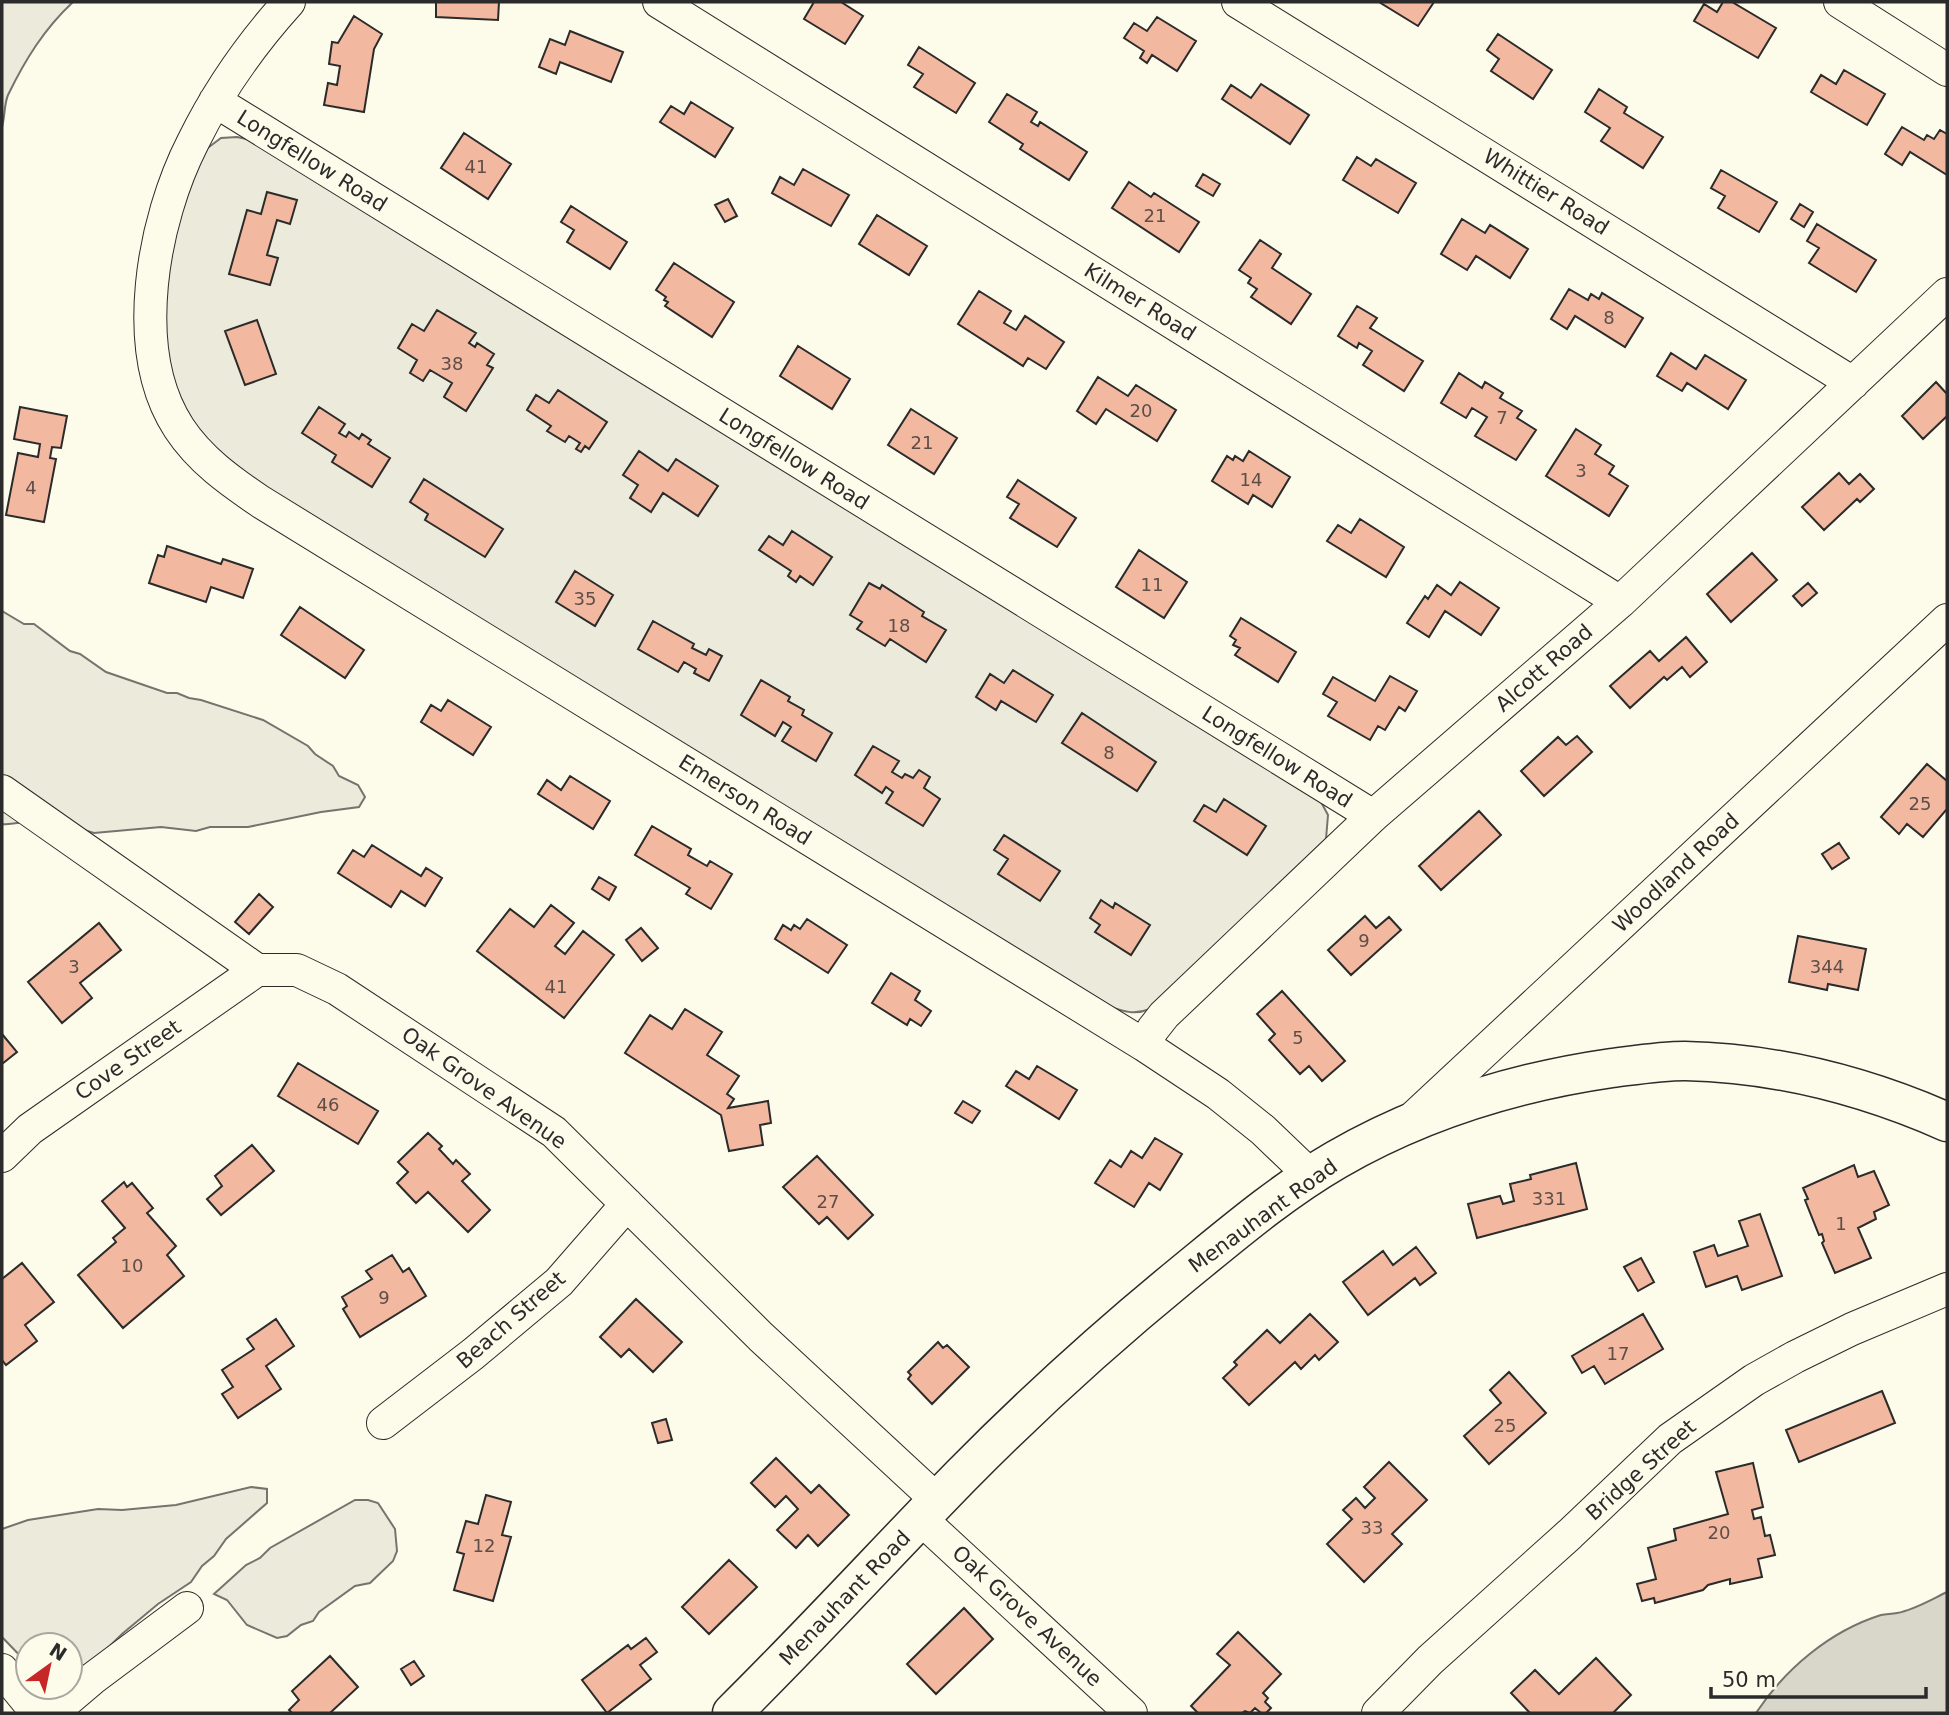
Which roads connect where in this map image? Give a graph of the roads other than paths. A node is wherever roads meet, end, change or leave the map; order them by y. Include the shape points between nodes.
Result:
1 (289, 2) edge
2 (659, 2) edge
3 (1238, 2) edge
4 (1840, 2) edge
5 (1947, 69) edge
6 (215, 101) junction
7 (1947, 294) edge
8 (1853, 383) junction
9 (1620, 602) junction
10 (1947, 620) edge
11 (2, 791) edge
12 (1373, 817) junction
13 (257, 970) junction
14 (1144, 1045) junction
15 (1947, 1122) edge
16 (1405, 1126) junction
17 (2, 1156) edge
18 (1311, 1176) junction
19 (627, 1204) junction
20 (1947, 1289) edge
21 (383, 1423) dead end
22 (930, 1510) junction
23 (187, 1608) dead end
24 (2, 1670) edge
25 (37, 1713) edge
26 (52, 1713) edge
27 (732, 1713) edge
28 (1131, 1713) edge
29 (1378, 1713) edge

1 - 6 street, Emerson Road via 251,46
2 - 9 street, Kilmer Road
3 - 8 street, Whittier Road
4 - 5 street
6 - 12 street, Longfellow Road
6 - 14 street, Emerson Road via 173,190 152,288 155,366 166,405 194,448 220,474 261,502
7 - 8 street, Alcott Road
8 - 9 street, Alcott Road
9 - 12 street, Alcott Road
10 - 16 street, Woodland Road
11 - 13 street
12 - 14 street, Alcott Road via 1164,1015
13 - 17 street, Cove Street via 30,1129
13 - 19 street, Oak Grove Avenue via 297,970 337,989 554,1132
14 - 18 street, Emerson Road via 1263,1130
15 - 16 main road, Menauhant Road via 1844,1083 1740,1065 1681,1061 1580,1073 1507,1089
16 - 18 main road, Menauhant Road
18 - 22 main road, Menauhant Road via 1250,1220 1090,1353
19 - 21 street, Beach Street via 559,1282
19 - 22 street, Oak Grove Avenue
20 - 29 street, Bridge Street via 1795,1357 1670,1439
22 - 27 main road, Menauhant Road
22 - 28 street, Oak Grove Avenue
23 - 26 street
24 - 25 street

